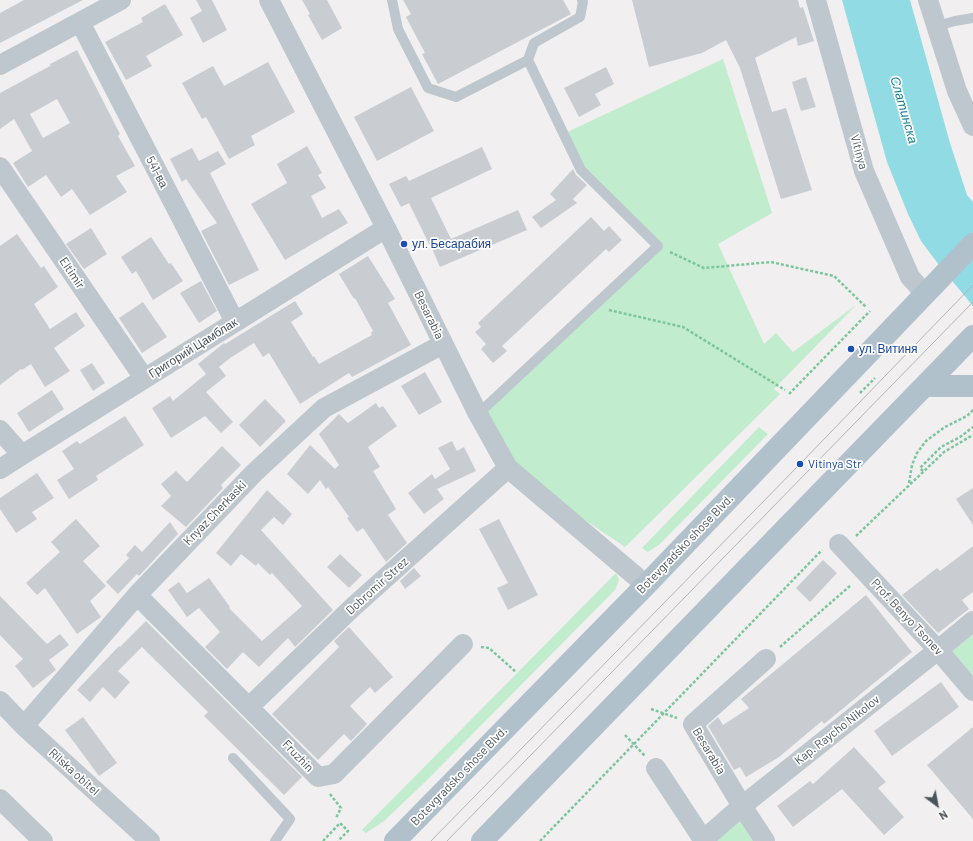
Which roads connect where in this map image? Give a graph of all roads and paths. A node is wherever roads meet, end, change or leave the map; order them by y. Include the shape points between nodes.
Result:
1 (121, 0) edge
2 (269, 0) edge
3 (392, 0) edge
4 (582, 0) edge
5 (816, 0) edge
6 (928, 0) edge
7 (973, 18) edge
8 (80, 22) junction
9 (937, 26) junction
10 (528, 60) junction
11 (0, 65) edge
12 (973, 126) edge
13 (0, 167) edge
14 (386, 228) junction
15 (973, 244) edge
16 (658, 246) junction
17 (925, 294) junction
18 (593, 306) junction
19 (866, 307) dead end
20 (870, 311) dead end
21 (235, 322) junction
22 (973, 336) edge
23 (443, 344) junction
24 (144, 378) junction
25 (926, 386) junction
26 (973, 386) edge
27 (785, 390) dead end
28 (789, 394) dead end
29 (973, 410) edge
30 (478, 414) junction
31 (973, 427) edge
32 (0, 430) edge
33 (973, 435) edge
34 (22, 454) junction
35 (508, 468) junction
36 (0, 469) edge
37 (923, 471) junction
38 (909, 484) junction
39 (839, 544) junction
40 (865, 573) junction
41 (646, 585) junction
42 (137, 595) junction
43 (973, 621) edge
44 (463, 644) joint
45 (938, 650) junction
46 (766, 659) joint
47 (516, 672) dead end
48 (973, 691) edge
49 (0, 701) edge
50 (249, 706) junction
51 (652, 708) dead end
52 (664, 713) junction
53 (693, 724) junction
54 (24, 726) junction
55 (625, 735) dead end
56 (634, 744) junction
57 (639, 749) dead end
58 (233, 758) dead end
59 (656, 768) dead end
60 (318, 777) junction
61 (0, 799) edge
62 (742, 806) junction
63 (336, 818) dead end
64 (43, 841) edge
65 (150, 841) edge
66 (275, 841) edge
67 (323, 841) edge
68 (338, 841) edge
69 (395, 841) edge
70 (482, 841) edge
71 (540, 841) edge
72 (704, 841) edge
73 (765, 841) edge

1 - 8 street
2 - 14 street, Besarabia
3 - 10 lane via 398,29 428,88 456,97
4 - 10 lane via 580,17 534,43
5 - 17 street, Vitinya via 864,171 910,277
6 - 9 street
7 - 9 lane
8 - 11 street
8 - 21 street, 541-ва
9 - 12 street via 957,91
10 - 16 lane via 581,170
13 - 24 street, Eltimir
14 - 21 street, Григорий Цамблак
14 - 23 street, Besarabia
15 - 17 main road, Botevgradsko shose Blvd.
16 - 18 lane
16 - 19 path via 704,268 771,262 834,276
17 - 41 main road, Botevgradsko shose Blvd.
18 - 27 path via 683,327
18 - 30 lane
20 - 28 path
21 - 24 street, Григорий Цамблак
22 - 25 main road
23 - 30 street, Besarabia
23 - 42 street, Knyaz Cherkaski via 324,408 254,473
24 - 34 street, Григорий Цамблак
25 - 26 main road
25 - 70 main road
29 - 38 path via 926,441 912,465
30 - 35 street, Besarabia
31 - 37 path via 941,447 920,468
32 - 34 street
33 - 37 path via 944,452
34 - 36 street, Григорий Цамблак
35 - 41 street, Besarabia
35 - 50 street, Dobromir Strez via 353,607
37 - 38 path
38 - 39 path via 853,539
39 - 40 street, Prof. Benyo Tsonev
39 - 52 path via 823,549
40 - 45 street, Prof. Benyo Tsonev
40 - 46 path
41 - 69 main road, Botevgradsko shose Blvd.
42 - 50 street, Fruzhin
42 - 54 street, Knyaz Cherkaski
43 - 45 street, Kap. Raycho Nikolov
44 - 47 path via 489,648
44 - 60 street, Fruzhin via 334,774
45 - 48 street, Prof. Benyo Tsonev
45 - 62 street, Kap. Raycho Nikolov
46 - 53 street, Besarabia
49 - 54 street, Rilska obitel
50 - 60 street, Fruzhin
51 - 52 path
52 - 53 path
52 - 56 path
53 - 62 street, Besarabia
54 - 65 street, Rilska obitel
55 - 56 path
56 - 57 path
56 - 71 path
58 - 66 lane via 290,819
59 - 72 street
60 - 63 path via 342,808
61 - 64 street
62 - 72 street, Kap. Raycho Nikolov
62 - 73 street, Besarabia
67 - 68 path via 340,824 348,831

